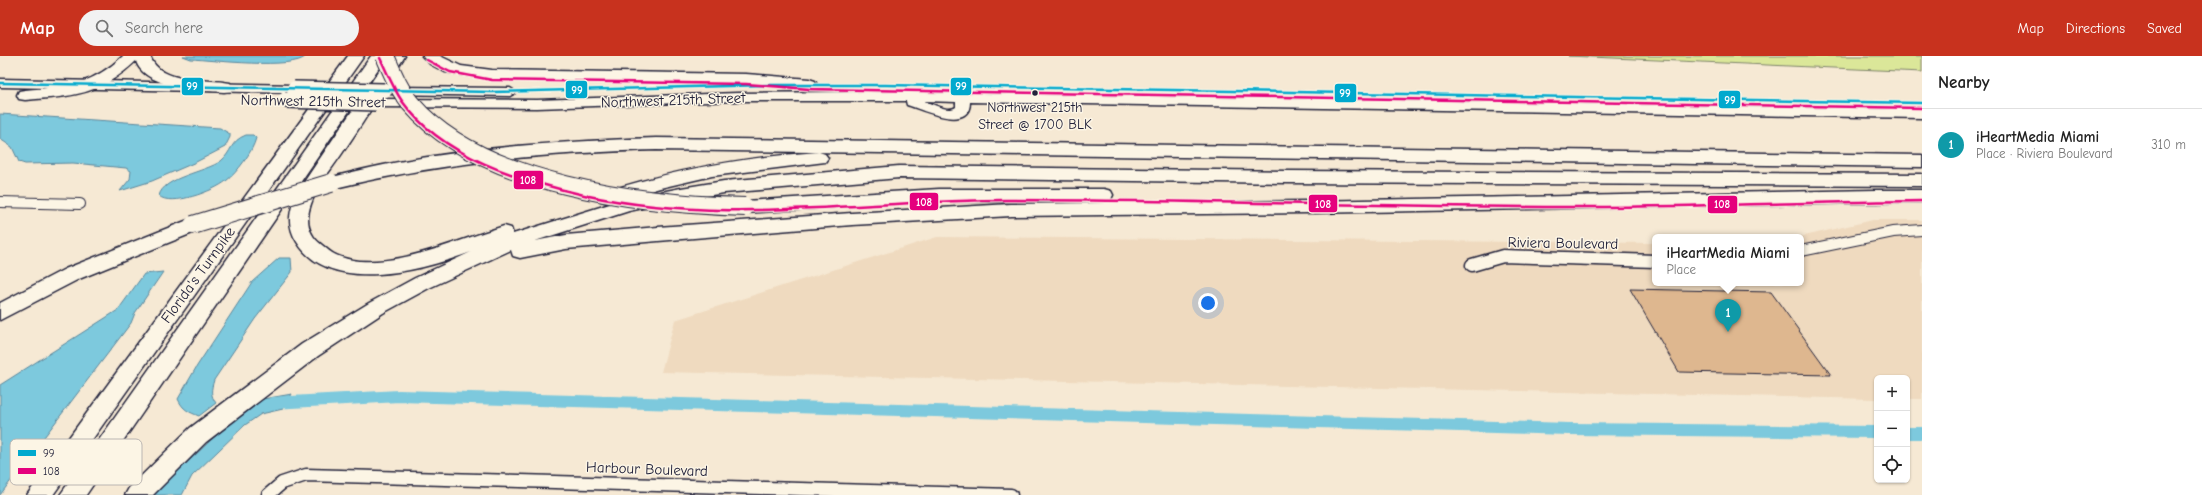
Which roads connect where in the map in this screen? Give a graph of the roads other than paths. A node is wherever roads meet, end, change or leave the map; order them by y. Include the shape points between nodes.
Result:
1 (132, 56) edge
2 (142, 56) edge
3 (338, 56) edge
4 (356, 56) edge
5 (378, 56) edge
6 (385, 56) edge
7 (397, 56) edge
8 (430, 56) edge
9 (0, 82) edge
10 (809, 84) junction
11 (97, 85) junction
12 (224, 87) junction
13 (0, 94) edge
14 (25, 95) junction
15 (380, 97) junction
16 (1657, 99) junction
17 (322, 103) junction
18 (1922, 104) edge
19 (1633, 109) junction
20 (1922, 114) edge
21 (1557, 155) junction
22 (1922, 161) edge
23 (1288, 177) junction
24 (1922, 180) edge
25 (925, 196) junction
26 (1922, 196) edge
27 (0, 202) edge
28 (1568, 202) junction
29 (80, 204) dead end
30 (1922, 230) edge
31 (1804, 250) edge
32 (1652, 261) edge
33 (1472, 265) dead end
34 (0, 312) edge
35 (279, 373) junction
36 (79, 439) edge
37 (111, 439) edge
38 (46, 485) edge
39 (79, 485) edge
40 (940, 494) edge
41 (39, 495) edge
42 (72, 495) edge
43 (137, 495) edge
44 (268, 495) edge
45 (1011, 495) edge

1 - 11 highway via 116,72
2 - 12 highway via 148,69 163,77 181,82
3 - 17 highway via 323,85
4 - 17 highway, Florida's Turnpike
5 - 37 highway, Florida's Turnpike
6 - 25 highway, bridge via 396,81 410,103 428,121 456,141 489,159 559,184 617,197 698,206 745,207
7 - 21 highway via 316,179 300,211 299,228 308,244 323,257 345,264 374,267 420,262 652,183 715,170 798,159 860,156 1367,161
8 - 10 highway via 439,63 456,69 492,75 746,79
9 - 11 main road, Northwest 215th Street
10 - 15 main road, Northwest 215th Street
10 - 16 main road, Northwest 215th Street
11 - 12 main road, Northwest 215th Street
11 - 14 highway via 76,90
12 - 15 main road, Northwest 215th Street, bridge via 294,89
13 - 14 main road, Northwest 215th Street
14 - 15 main road, Northwest 215th Street, bridge via 285,100
15 - 19 main road, Northwest 215th Street via 531,104 886,96 951,113 962,110 962,97
16 - 18 main road, Northwest 215th Street
16 - 19 main road via 1637,103
17 - 36 highway, Florida's Turnpike
19 - 20 main road
21 - 22 highway
21 - 34 highway, bridge via 656,144 575,147 456,158 331,183 193,225 72,274
23 - 24 highway
23 - 25 highway via 1246,181 1036,187
23 - 35 highway via 899,172 724,187 626,205 512,242 422,283 317,345
25 - 28 highway via 1047,195
26 - 28 highway
27 - 29 street
28 - 35 highway via 1308,208 1011,210 852,218 566,242 527,249 458,273 402,301
30 - 31 street via 1892,232
32 - 33 street, Riviera Boulevard via 1503,256
35 - 43 highway via 198,435
38 - 41 highway, Florida's Turnpike
39 - 42 highway, Florida's Turnpike
40 - 44 street, Harbour Boulevard via 306,476 282,483
40 - 45 street, Harbour Boulevard

